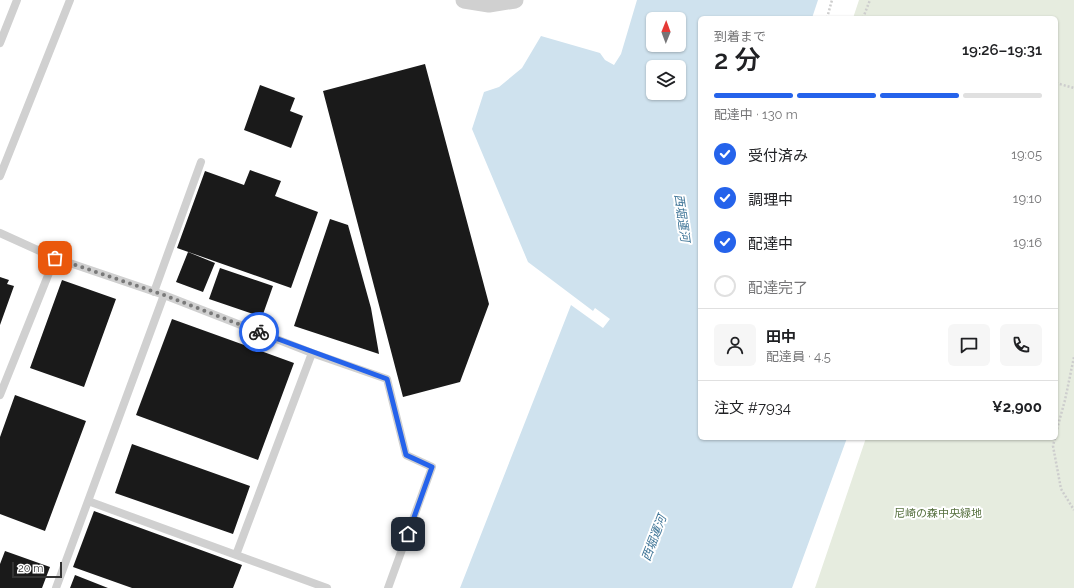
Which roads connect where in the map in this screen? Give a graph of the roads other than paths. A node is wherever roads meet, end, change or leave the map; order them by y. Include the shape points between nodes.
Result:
1 (17, 0) edge
2 (70, 0) edge
3 (464, 0) edge
4 (515, 0) edge
5 (0, 42) edge
6 (201, 162) dead end
7 (0, 176) edge
8 (0, 233) edge
9 (55, 258) junction
10 (154, 292) junction
11 (164, 295) junction
12 (312, 353) junction
13 (0, 395) edge
14 (88, 501) junction
15 (236, 555) junction
16 (56, 588) edge
17 (327, 588) edge
18 (388, 588) edge

1 - 5 lane
2 - 7 lane
3 - 4 street via 489,4
6 - 10 lane
8 - 9 lane
9 - 10 lane
9 - 13 lane
10 - 11 lane
11 - 12 lane
11 - 14 lane
12 - 15 lane
12 - 18 lane via 387,379 406,455 432,467
14 - 15 lane
14 - 16 lane
15 - 17 lane

